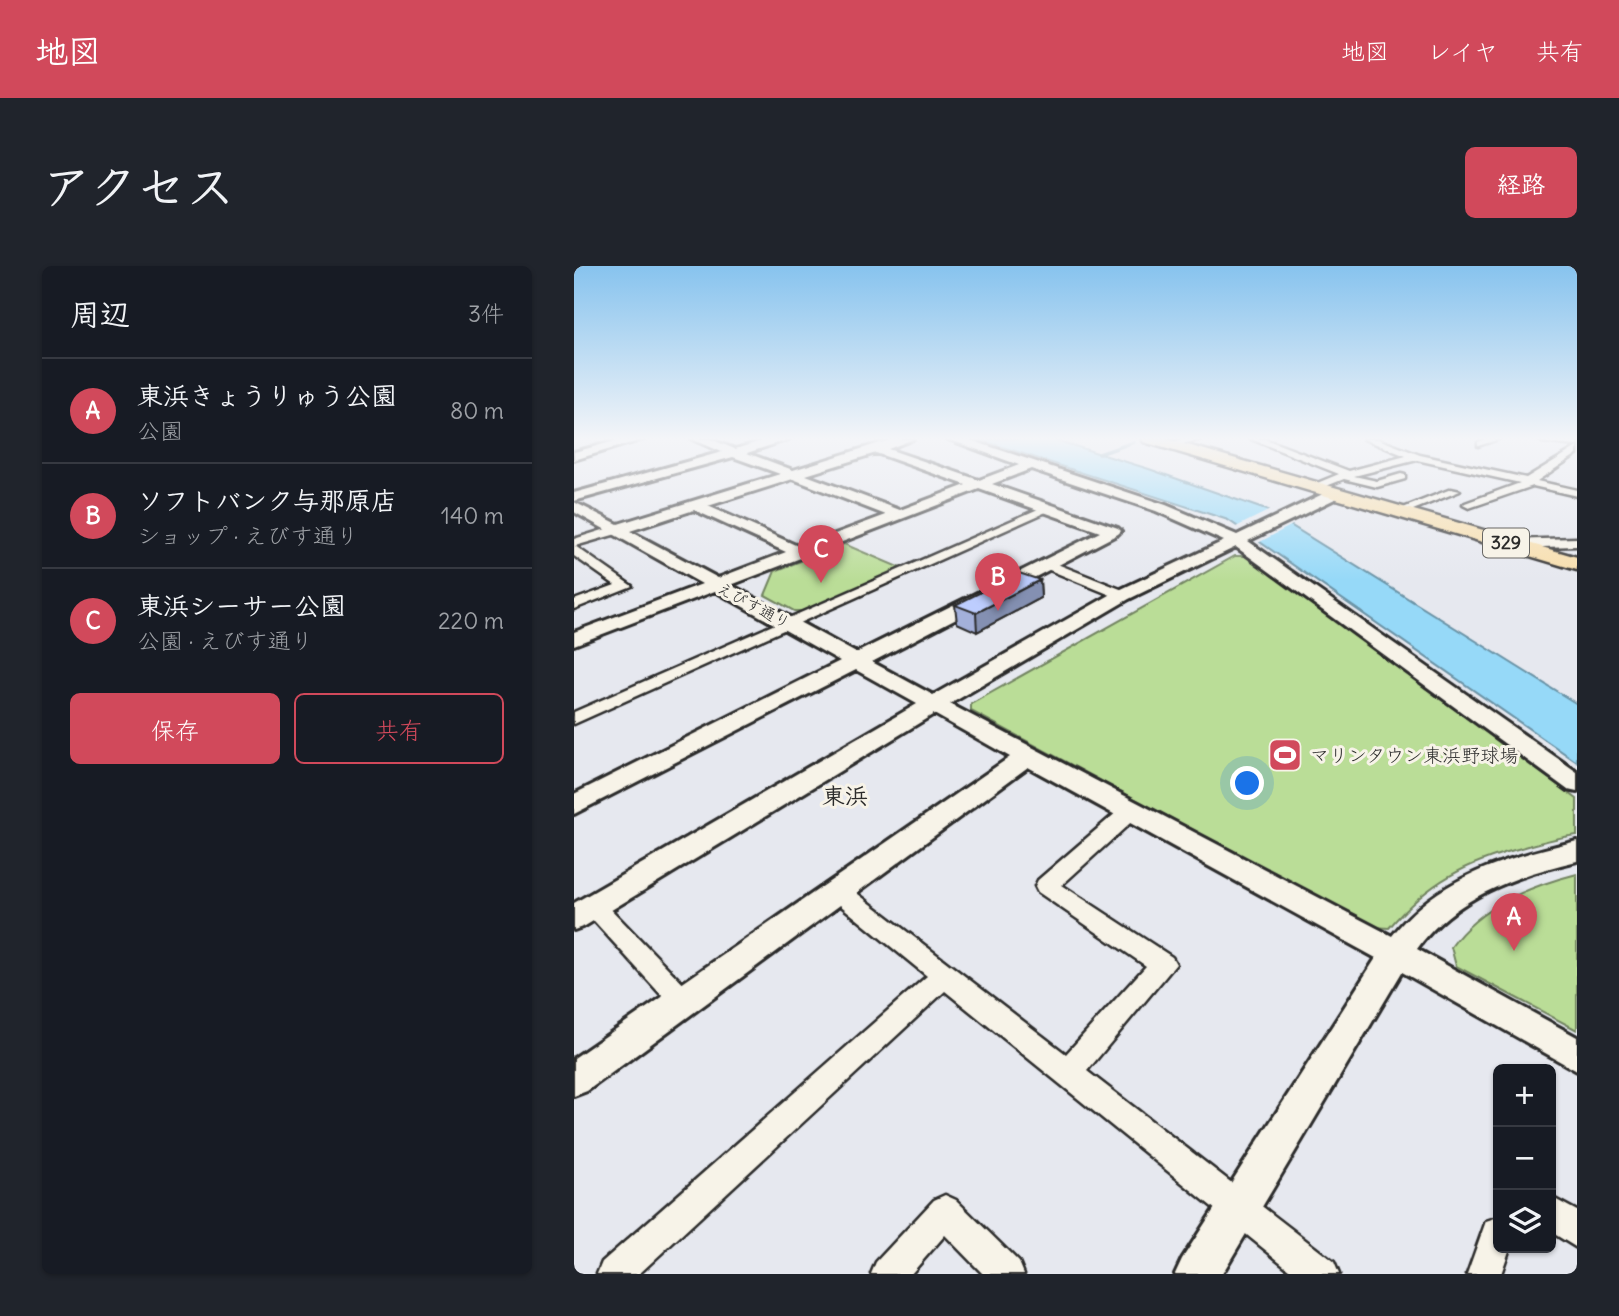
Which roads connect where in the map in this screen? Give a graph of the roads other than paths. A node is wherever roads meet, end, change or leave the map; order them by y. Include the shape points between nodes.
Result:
1 (614, 486) edge
2 (756, 486) edge
3 (822, 486) edge
4 (969, 486) edge
5 (990, 486) edge
6 (1094, 486) edge
7 (1307, 486) edge
8 (1319, 486) edge
9 (1519, 486) edge
10 (1547, 486) edge
11 (1314, 488) junction
12 (1455, 491) dead end
13 (1577, 493) edge
14 (1334, 494) junction
15 (574, 497) edge
16 (695, 505) junction
17 (1469, 505) dead end
18 (574, 506) edge
19 (1049, 508) junction
20 (1399, 512) junction
21 (898, 514) junction
22 (616, 530) junction
23 (1242, 537) junction
24 (1577, 542) edge
25 (574, 543) edge
26 (1509, 544) junction
27 (798, 552) junction
28 (577, 556) edge
29 (1046, 564) junction
30 (1577, 564) edge
31 (715, 584) junction
32 (1123, 595) junction
33 (574, 605) edge
34 (789, 624) junction
35 (574, 639) edge
36 (857, 661) junction
37 (934, 704) junction
38 (574, 719) edge
39 (1027, 756) junction
40 (1577, 784) edge
41 (574, 805) edge
42 (1132, 810) junction
43 (1577, 850) edge
44 (837, 890) junction
45 (584, 912) edge
46 (1396, 954) junction
47 (943, 976) junction
48 (683, 1001) junction
49 (1577, 1055) edge
50 (1069, 1071) junction
51 (574, 1079) edge
52 (1240, 1206) junction
53 (1556, 1216) edge
54 (1577, 1231) edge
55 (1493, 1248) edge
56 (614, 1274) edge
57 (888, 1274) edge
58 (1007, 1274) edge
59 (1197, 1274) edge
60 (1322, 1274) edge
61 (1484, 1274) edge

1 - 15 street
2 - 16 street
3 - 21 street
4 - 21 street
5 - 19 street
6 - 23 street
7 - 11 highway, 329
8 - 11 street
9 - 17 street
10 - 13 street
11 - 14 highway, 329
12 - 20 street
14 - 20 highway, 329
14 - 23 street
16 - 22 street
16 - 27 street
18 - 22 street, えびす通り
19 - 29 street via 1112,531
19 - 34 street
20 - 26 highway, 329
21 - 27 street
22 - 25 street
22 - 31 street, えびす通り
23 - 32 street
23 - 40 street
24 - 26 street
26 - 30 highway, 329
27 - 31 street
28 - 33 street via 625,586
29 - 32 street
29 - 36 street
31 - 34 street, えびす通り
31 - 35 street
32 - 37 street
34 - 36 street, えびす通り
34 - 38 street
36 - 37 street, えびす通り
36 - 41 street
37 - 39 street, えびす通り
37 - 45 street
39 - 42 street, えびす通り
39 - 44 street
42 - 46 street, えびす通り
42 - 50 street via 1046,886 1163,964
43 - 46 street via 1472,884 1420,921
44 - 47 street
44 - 48 street
45 - 48 street
46 - 49 street, えびす通り
46 - 52 street
47 - 50 street
47 - 56 street
48 - 51 street
50 - 52 street
52 - 59 street
52 - 60 street
53 - 54 street
55 - 61 street
57 - 58 street via 945,1211

